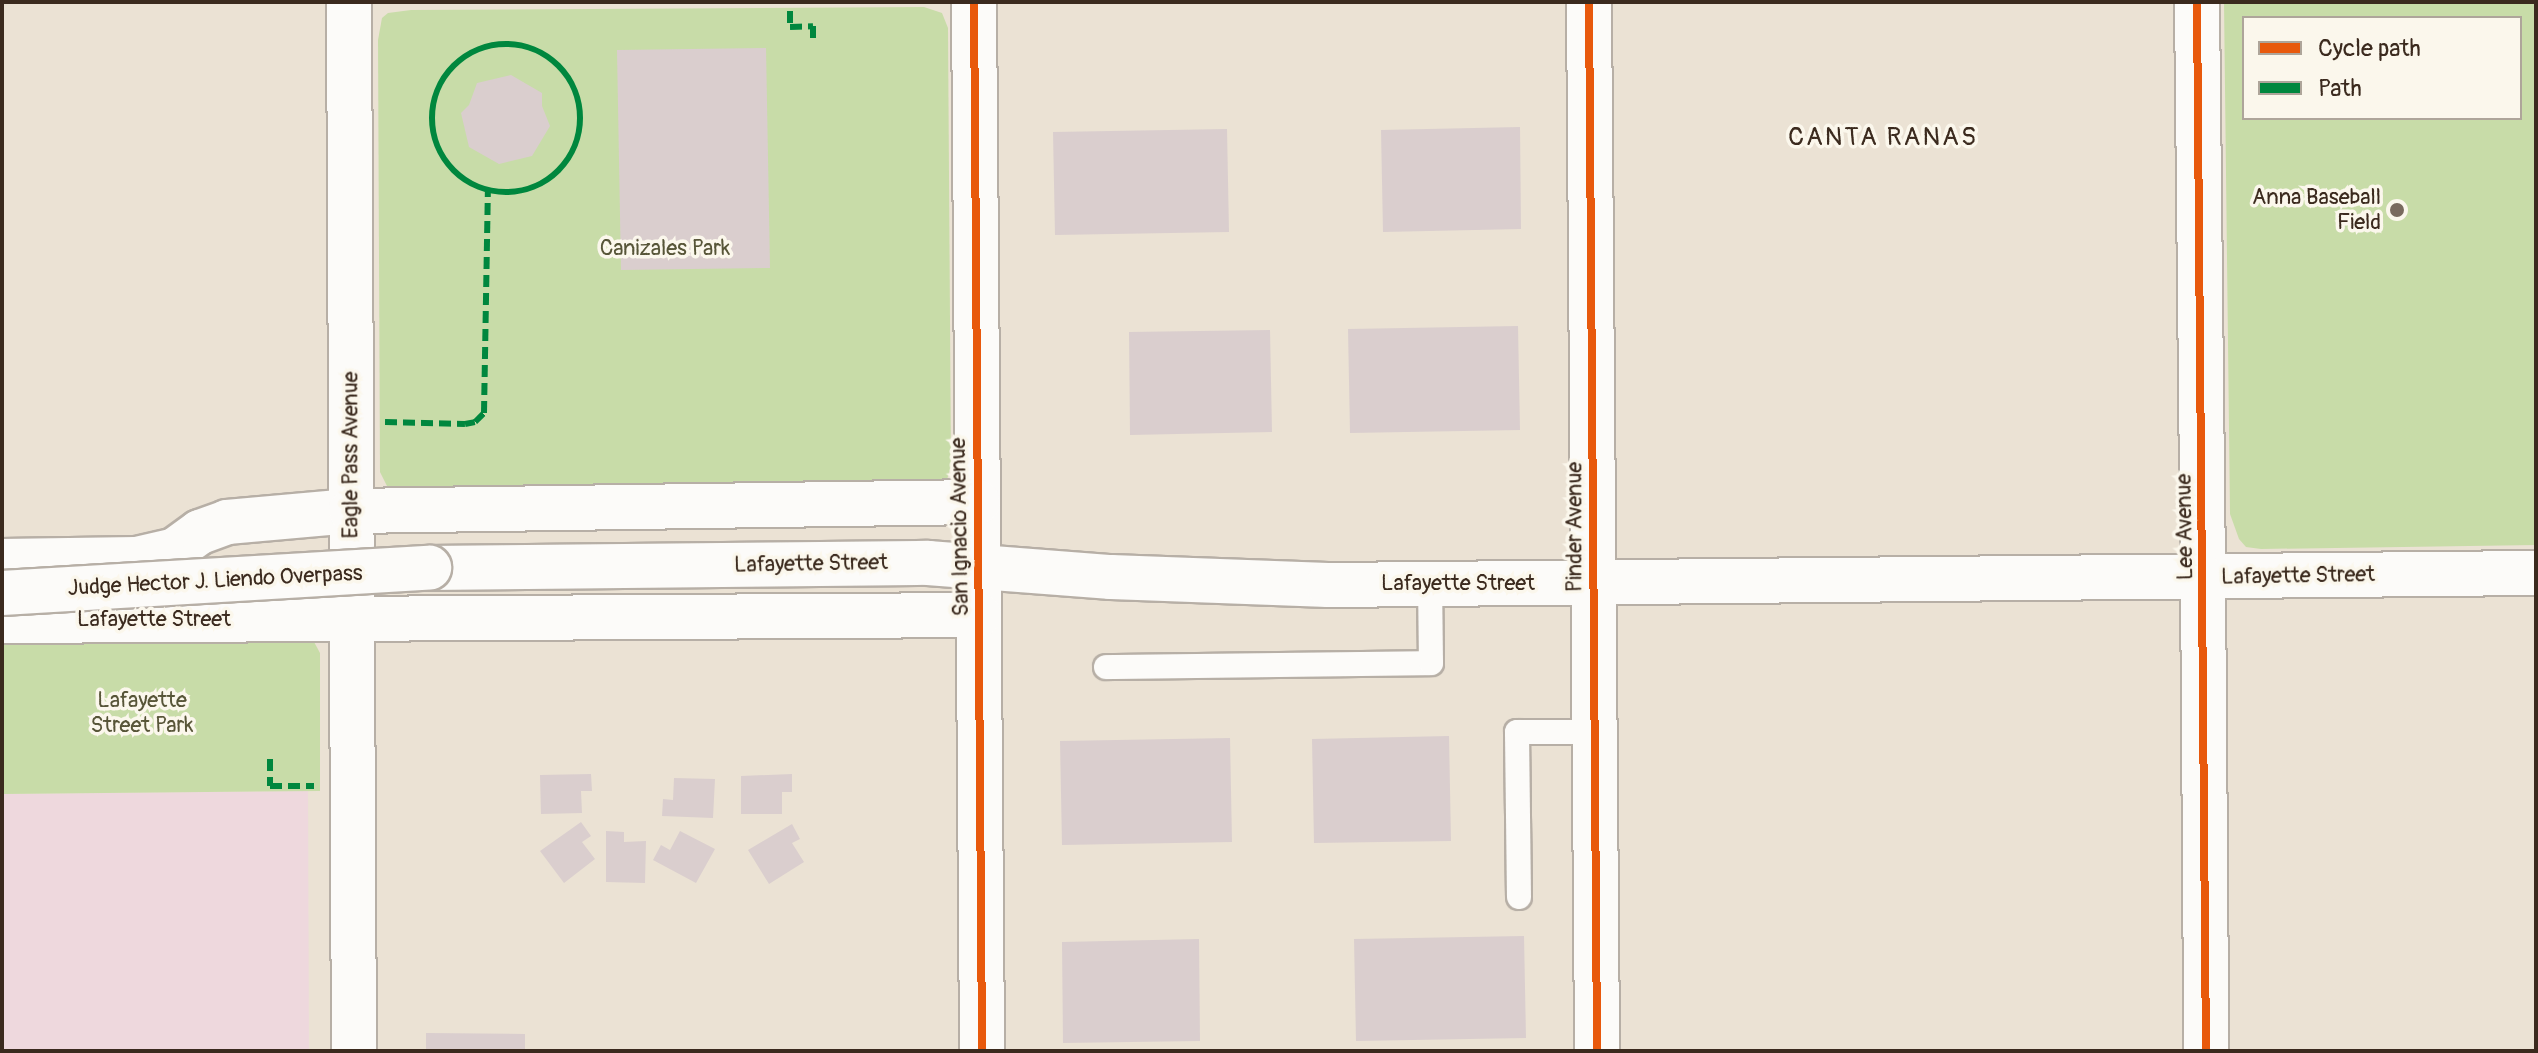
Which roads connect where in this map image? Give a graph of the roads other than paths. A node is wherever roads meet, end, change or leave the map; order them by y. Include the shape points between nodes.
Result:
1 (349, 2) edge
2 (974, 2) edge
3 (1589, 2) edge
4 (2197, 2) edge
5 (978, 502) junction
6 (351, 511) junction
7 (2, 561) edge
8 (978, 566) junction
9 (429, 568) joint
10 (2536, 573) edge
11 (2203, 577) junction
12 (1430, 584) junction
13 (1593, 584) junction
14 (2, 593) edge
15 (979, 615) junction
16 (352, 618) junction
17 (2, 621) edge
18 (1106, 667) dead end
19 (1594, 732) junction
20 (1519, 897) dead end
21 (354, 1051) edge
22 (982, 1051) edge
23 (1597, 1051) edge
24 (2206, 1051) edge

1 - 6 street, Eagle Pass Avenue
2 - 5 street, San Ignacio Avenue
3 - 13 street, Pinder Avenue
4 - 11 street, Lee Avenue
5 - 6 street
5 - 8 street, San Ignacio Avenue
6 - 7 street via 227,522 175,550 137,559
6 - 16 street, Eagle Pass Avenue
8 - 9 street, Lafayette Street
8 - 12 street, Lafayette Street via 1111,577
8 - 15 street, San Ignacio Avenue
9 - 14 street, Judge Hector J. Liendo Overpass, bridge
10 - 11 street, Lafayette Street
11 - 13 street, Lafayette Street
11 - 24 street, Lee Avenue
12 - 13 street, Lafayette Street
12 - 18 lane via 1431,663
13 - 19 street, Pinder Avenue
15 - 16 street, Lafayette Street
15 - 22 street, San Ignacio Avenue
16 - 17 street, Lafayette Street
16 - 21 street, Eagle Pass Avenue
19 - 20 lane via 1517,732
19 - 23 street, Pinder Avenue

